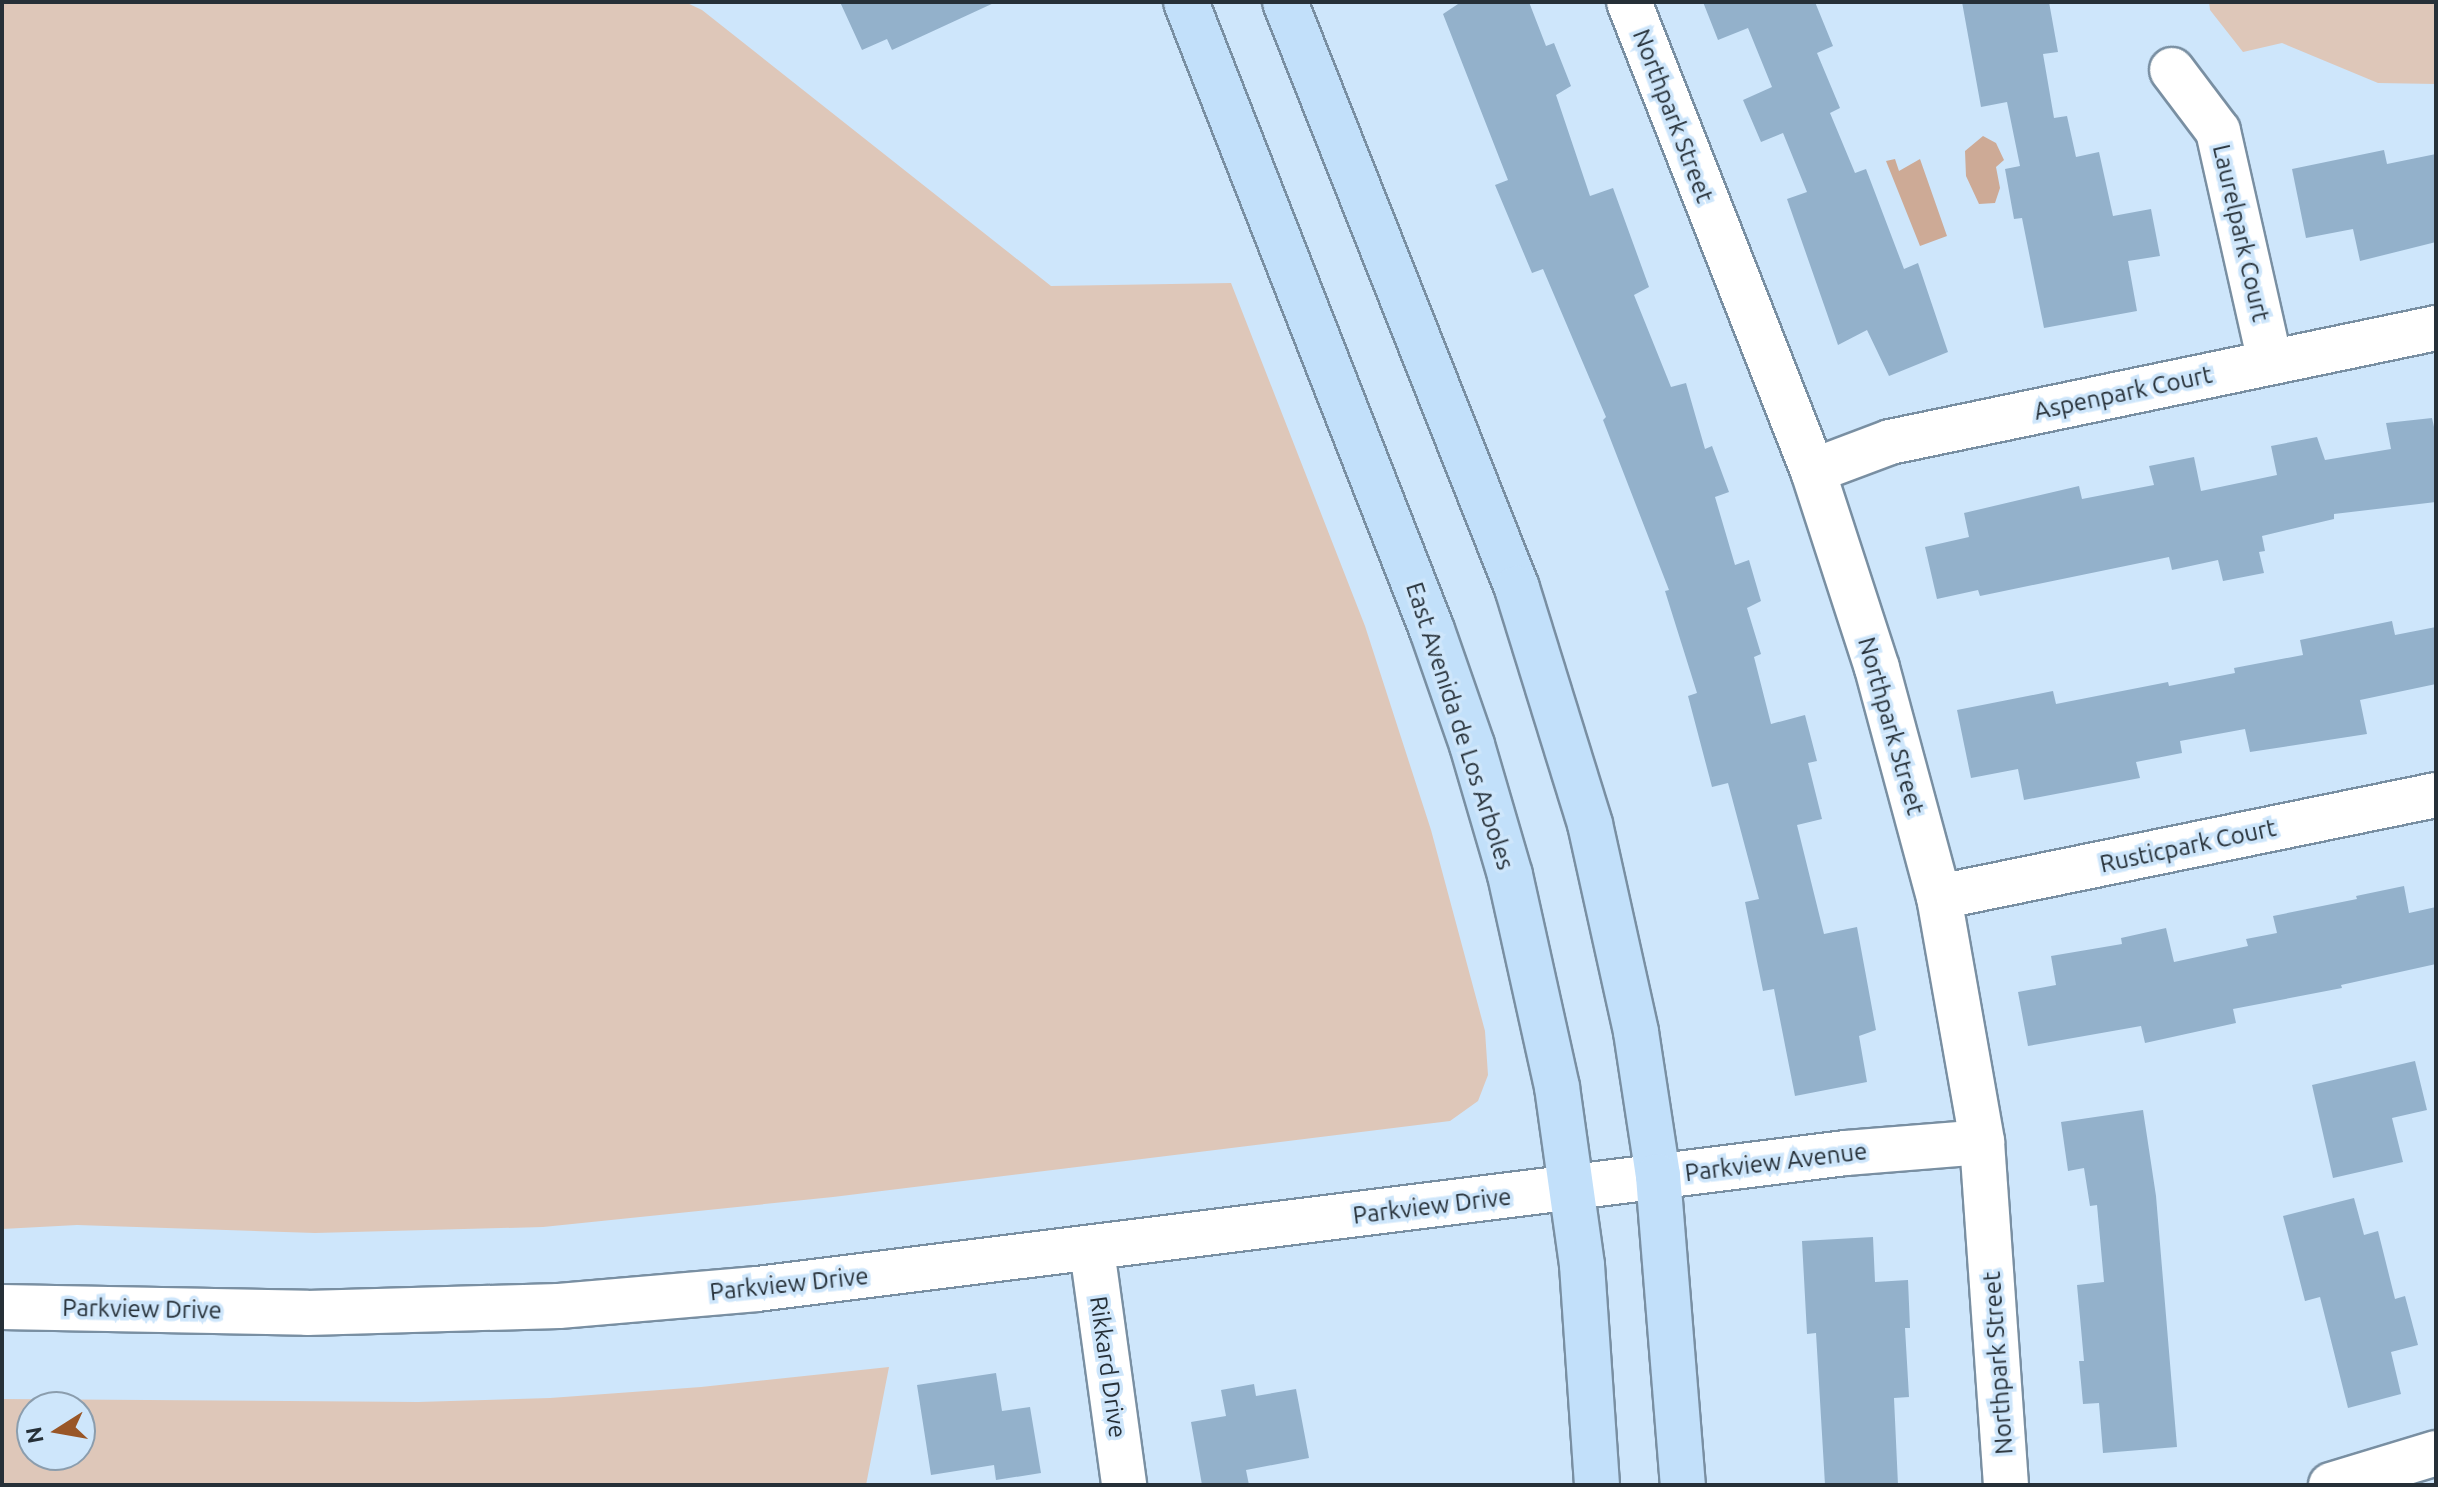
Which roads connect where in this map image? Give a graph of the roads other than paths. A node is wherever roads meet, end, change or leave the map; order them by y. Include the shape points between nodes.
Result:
1 (1186, 2) edge
2 (1285, 2) edge
3 (1629, 2) edge
4 (2172, 70) dead end
5 (2436, 328) edge
6 (2270, 362) junction
7 (1813, 471) junction
8 (2436, 795) edge
9 (1939, 897) junction
10 (1982, 1142) junction
11 (1658, 1176) junction
12 (1572, 1189) junction
13 (1092, 1250) junction
14 (2, 1307) edge
15 (2436, 1453) edge
16 (1124, 1485) edge
17 (1597, 1485) edge
18 (1683, 1485) edge
19 (2006, 1485) edge
20 (2331, 1485) edge

1 - 12 main road, East Avenida de Los Arboles via 1472,745 1510,875 1557,1087
2 - 11 main road via 1517,588 1556,709 1590,824 1636,1032
3 - 7 street, Northpark Street
4 - 6 street, Laurelpark Court via 2218,131
5 - 6 street, Aspenpark Court
6 - 7 street, Aspenpark Court via 1890,442
7 - 9 street, Northpark Street via 1877,668
8 - 9 street, Rusticpark Court
9 - 10 street, Northpark Street
10 - 11 street, Parkview Avenue
10 - 19 street, Northpark Street
11 - 12 street, Parkview Avenue
11 - 18 main road
12 - 13 street, Parkview Drive
12 - 17 main road, East Avenida de Los Arboles
13 - 14 street, Parkview Drive via 559,1306 307,1313
13 - 16 street, Rikkard Drive
15 - 20 street

